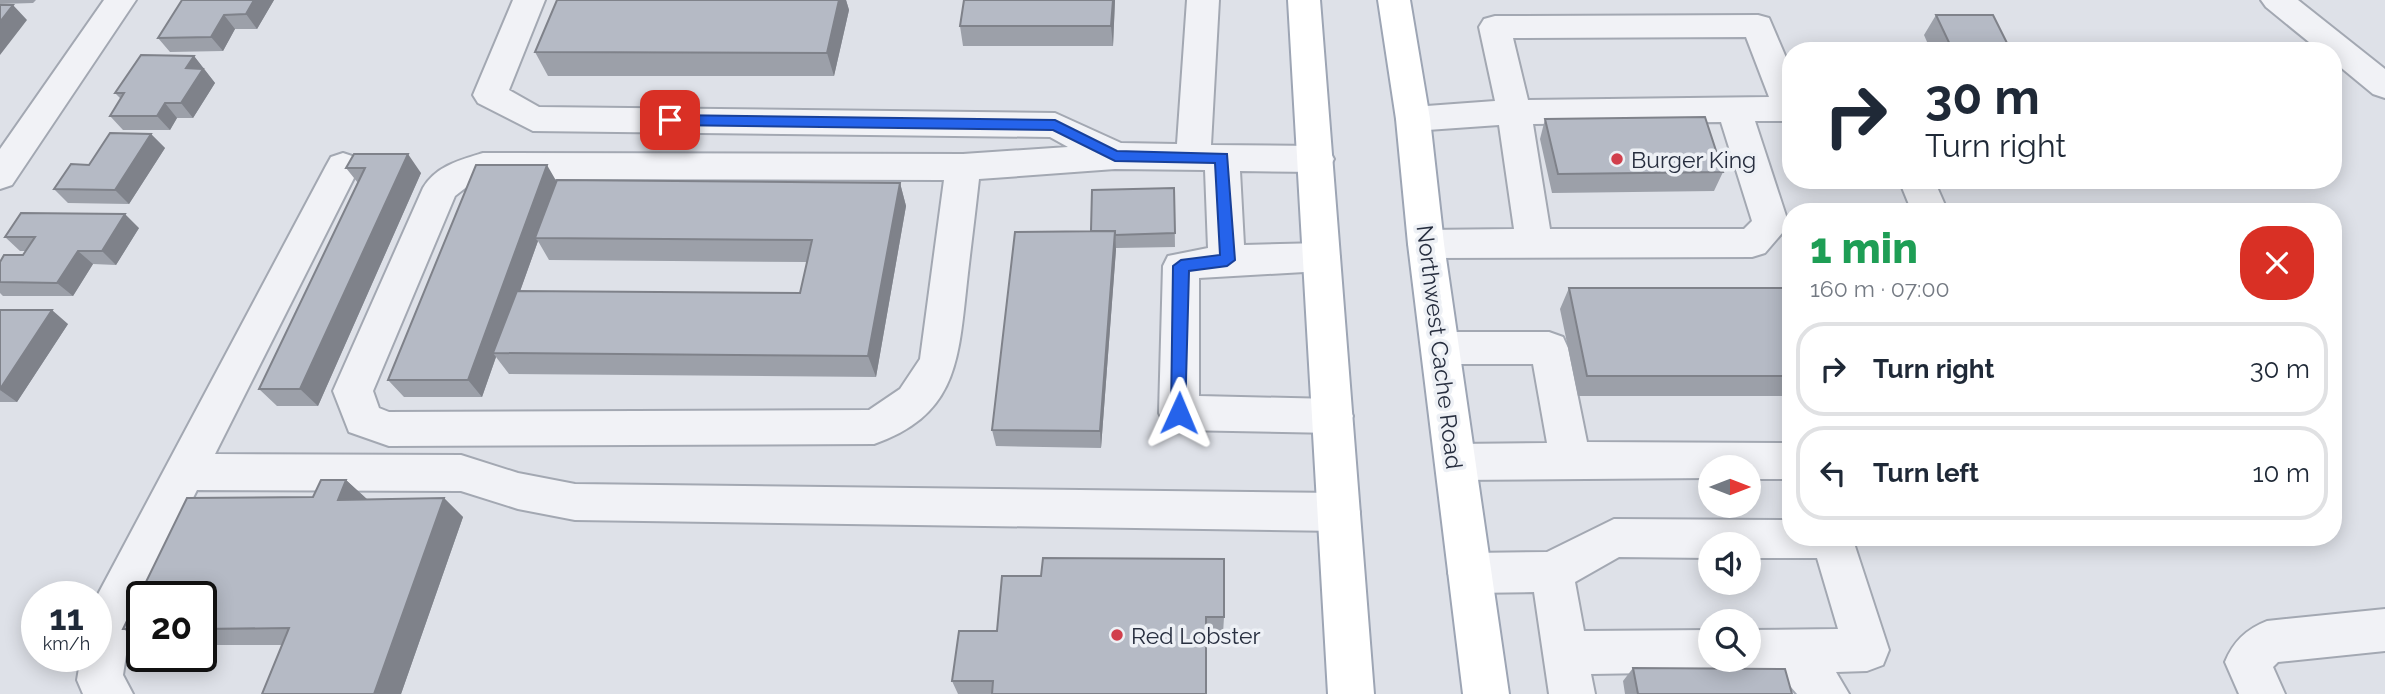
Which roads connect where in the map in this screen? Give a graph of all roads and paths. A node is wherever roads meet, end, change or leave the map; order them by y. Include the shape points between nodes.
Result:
1 (120, 0) edge
2 (529, 0) edge
3 (1203, 0) edge
4 (1304, 0) edge
5 (1394, 0) edge
6 (2277, 0) edge
7 (1529, 13) edge
8 (1753, 13) edge
9 (2330, 42) edge
10 (2342, 52) edge
11 (2385, 86) edge
12 (1782, 88) edge
13 (1782, 109) edge
14 (1735, 111) junction
15 (1514, 112) junction
16 (1413, 119) junction
17 (1115, 156) junction
18 (1208, 158) junction
19 (1317, 159) junction
20 (344, 166) edge
21 (962, 167) junction
22 (0, 176) edge
23 (1534, 243) junction
24 (1426, 244) junction
25 (1322, 257) junction
26 (1227, 260) junction
27 (1440, 348) junction
28 (1333, 416) junction
29 (1570, 460) junction
30 (1782, 461) edge
31 (1455, 463) junction
32 (184, 472) junction
33 (1339, 512) junction
34 (1782, 539) edge
35 (1834, 546) edge
36 (1552, 572) junction
37 (1470, 573) junction
38 (2385, 630) edge
39 (1768, 650) edge
40 (1698, 653) edge
41 (1568, 674) edge
42 (2259, 688) edge
43 (110, 694) edge
44 (1351, 694) edge
45 (1486, 694) edge
46 (1826, 694) edge

1 - 22 street
2 - 17 street via 490,94 533,119 1055,125
3 - 18 street
4 - 19 main road
5 - 16 main road, Northwest Cache Road
6 - 9 street
7 - 8 street
7 - 15 street via 1495,27
8 - 12 street
10 - 11 street
13 - 14 street
14 - 15 street
14 - 23 street via 1771,225 1752,243
15 - 16 street
15 - 23 street
16 - 24 main road, Northwest Cache Road
17 - 18 street
17 - 21 street
18 - 19 street
18 - 26 street
19 - 25 main road
20 - 32 street
21 - 21 street via 483,166 461,173 441,188 353,391 363,420 389,429 874,427 907,408 928,387 939,359
23 - 24 street
24 - 27 main road, Northwest Cache Road
25 - 26 street
25 - 28 main road
26 - 28 street via 1181,266 1179,413
27 - 29 street via 1549,348
27 - 31 main road, Northwest Cache Road
28 - 33 main road
29 - 30 street
29 - 31 street
31 - 37 main road, Northwest Cache Road
32 - 33 street via 461,474 575,502
32 - 43 street via 109,618 100,680
33 - 44 main road
34 - 36 street via 1614,538
35 - 39 street via 1867,650
36 - 37 street
36 - 41 street
37 - 45 main road, Northwest Cache Road
38 - 42 street via 2267,642 2247,662
39 - 46 street
40 - 41 street

